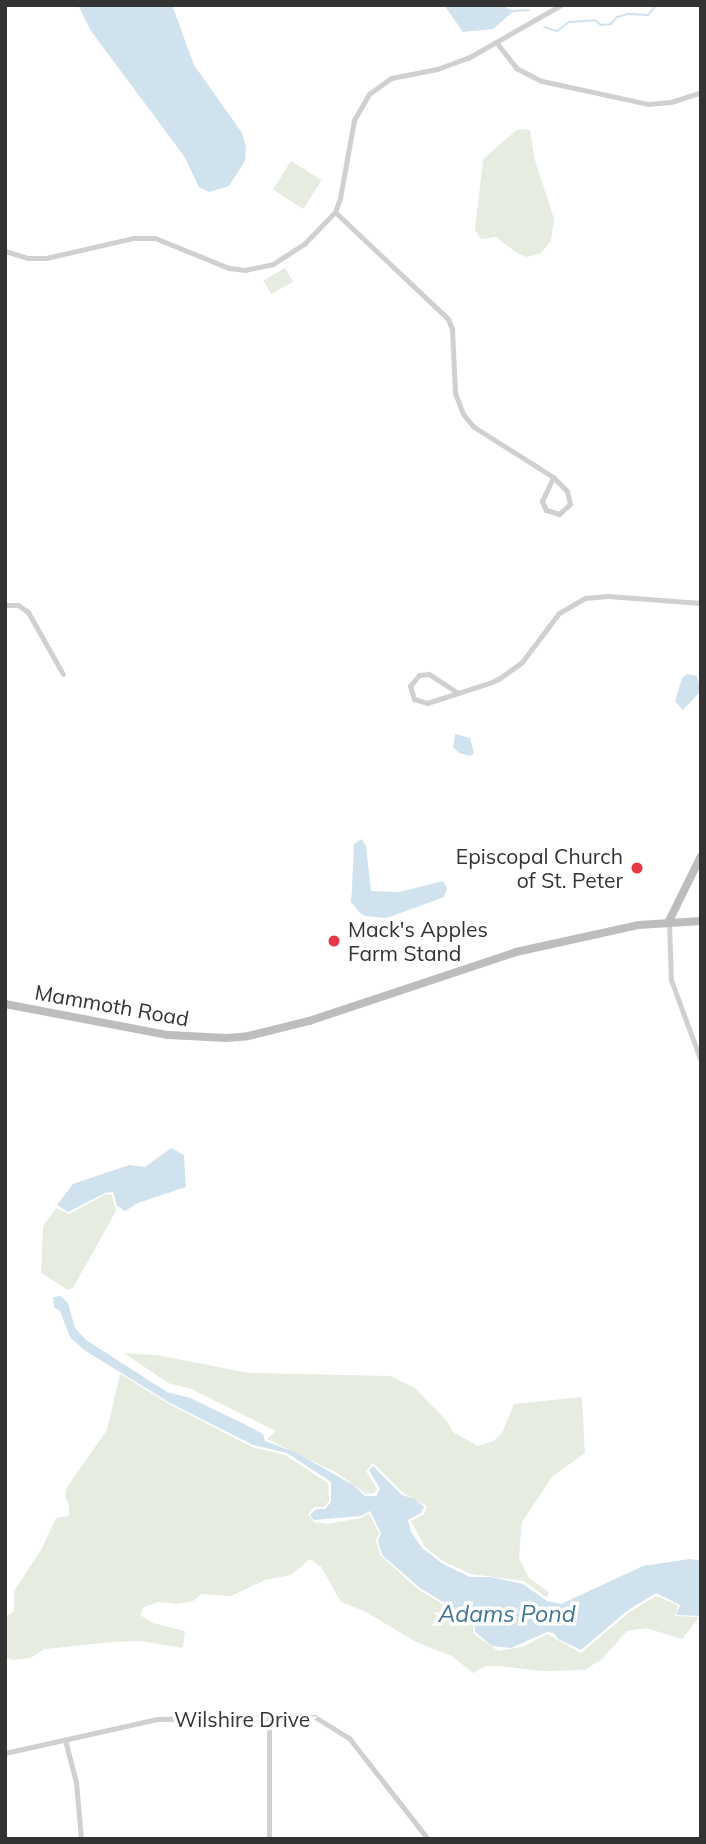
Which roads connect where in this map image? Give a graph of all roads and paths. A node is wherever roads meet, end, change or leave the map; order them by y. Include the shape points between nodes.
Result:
1 (561, 5) edge
2 (496, 41) junction
3 (701, 92) edge
4 (335, 212) junction
5 (5, 251) edge
6 (552, 477) junction
7 (701, 603) edge
8 (5, 605) edge
9 (63, 674) dead end
10 (458, 693) junction
11 (701, 856) edge
12 (669, 921) junction
13 (701, 921) edge
14 (5, 1004) edge
15 (701, 1061) edge
16 (269, 1720) junction
17 (65, 1740) junction
18 (5, 1753) edge
19 (81, 1839) edge
20 (269, 1839) edge
21 (428, 1839) edge

1 - 2 street
2 - 3 street via 516,68 554,84 648,104
2 - 4 street via 450,65 391,78 369,94 354,120
4 - 5 street via 293,253 254,269 213,262 155,238 133,238 46,258
4 - 6 street via 448,318 455,393 469,422
6 - 6 street via 570,499 568,508 559,514 546,510 542,501
7 - 10 street via 608,596 578,600 559,613 508,675
8 - 9 street via 18,605 28,612
10 - 10 street via 422,703 411,695 410,686 419,675 429,674
11 - 12 main road
12 - 13 main road, Mammoth Road
12 - 14 main road, Mammoth Road via 496,957 309,1021 248,1036 168,1035
12 - 15 street via 671,980
16 - 17 street, Wilshire Drive via 157,1719
16 - 20 street
16 - 21 street, Wilshire Drive via 305,1715 336,1728 359,1750
17 - 18 street, Wilshire Drive
17 - 19 street via 76,1782

